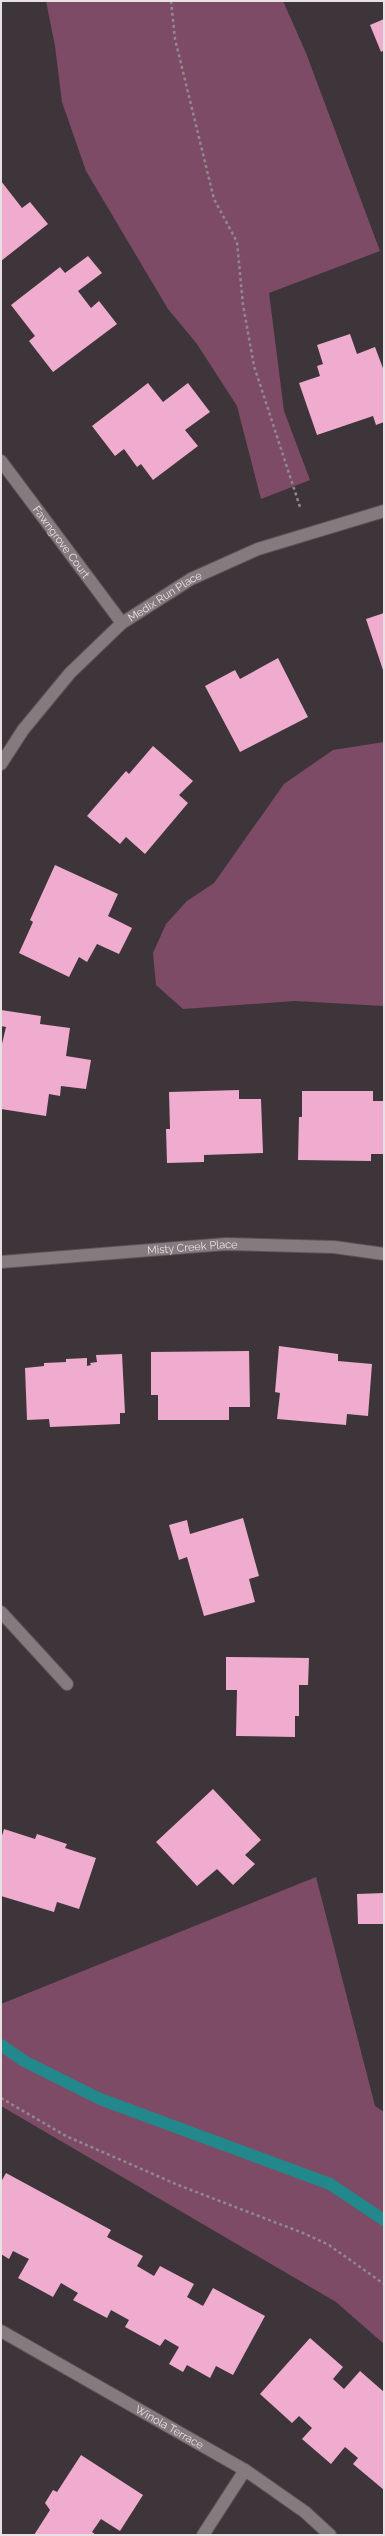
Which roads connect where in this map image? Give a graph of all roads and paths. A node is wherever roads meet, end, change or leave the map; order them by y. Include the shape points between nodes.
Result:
1 (171, 1) edge
2 (1, 461) edge
3 (384, 511) edge
4 (309, 534) junction
5 (122, 623) junction
6 (1, 764) edge
7 (384, 1254) edge
8 (1, 1262) edge
9 (1, 1612) edge
10 (67, 1684) dead end
11 (1, 2098) edge
12 (384, 2284) edge
13 (1, 2331) edge
14 (245, 2470) junction
15 (203, 2535) edge
16 (330, 2535) edge

1 - 4 path via 175,39 214,199 237,242 243,305 254,366
2 - 5 street, Fawngrove Court
3 - 4 street, Medix Run Place
4 - 5 street, Medix Run Place via 258,549 191,579
5 - 6 street, Medix Run Place via 70,673 23,730
7 - 8 street, Misty Creek Place via 334,1247 226,1244
9 - 10 street
11 - 12 path via 66,2136 178,2185 303,2233 329,2246
13 - 14 street, Winola Terrace
14 - 15 street
14 - 16 street, Winola Terrace via 305,2512

